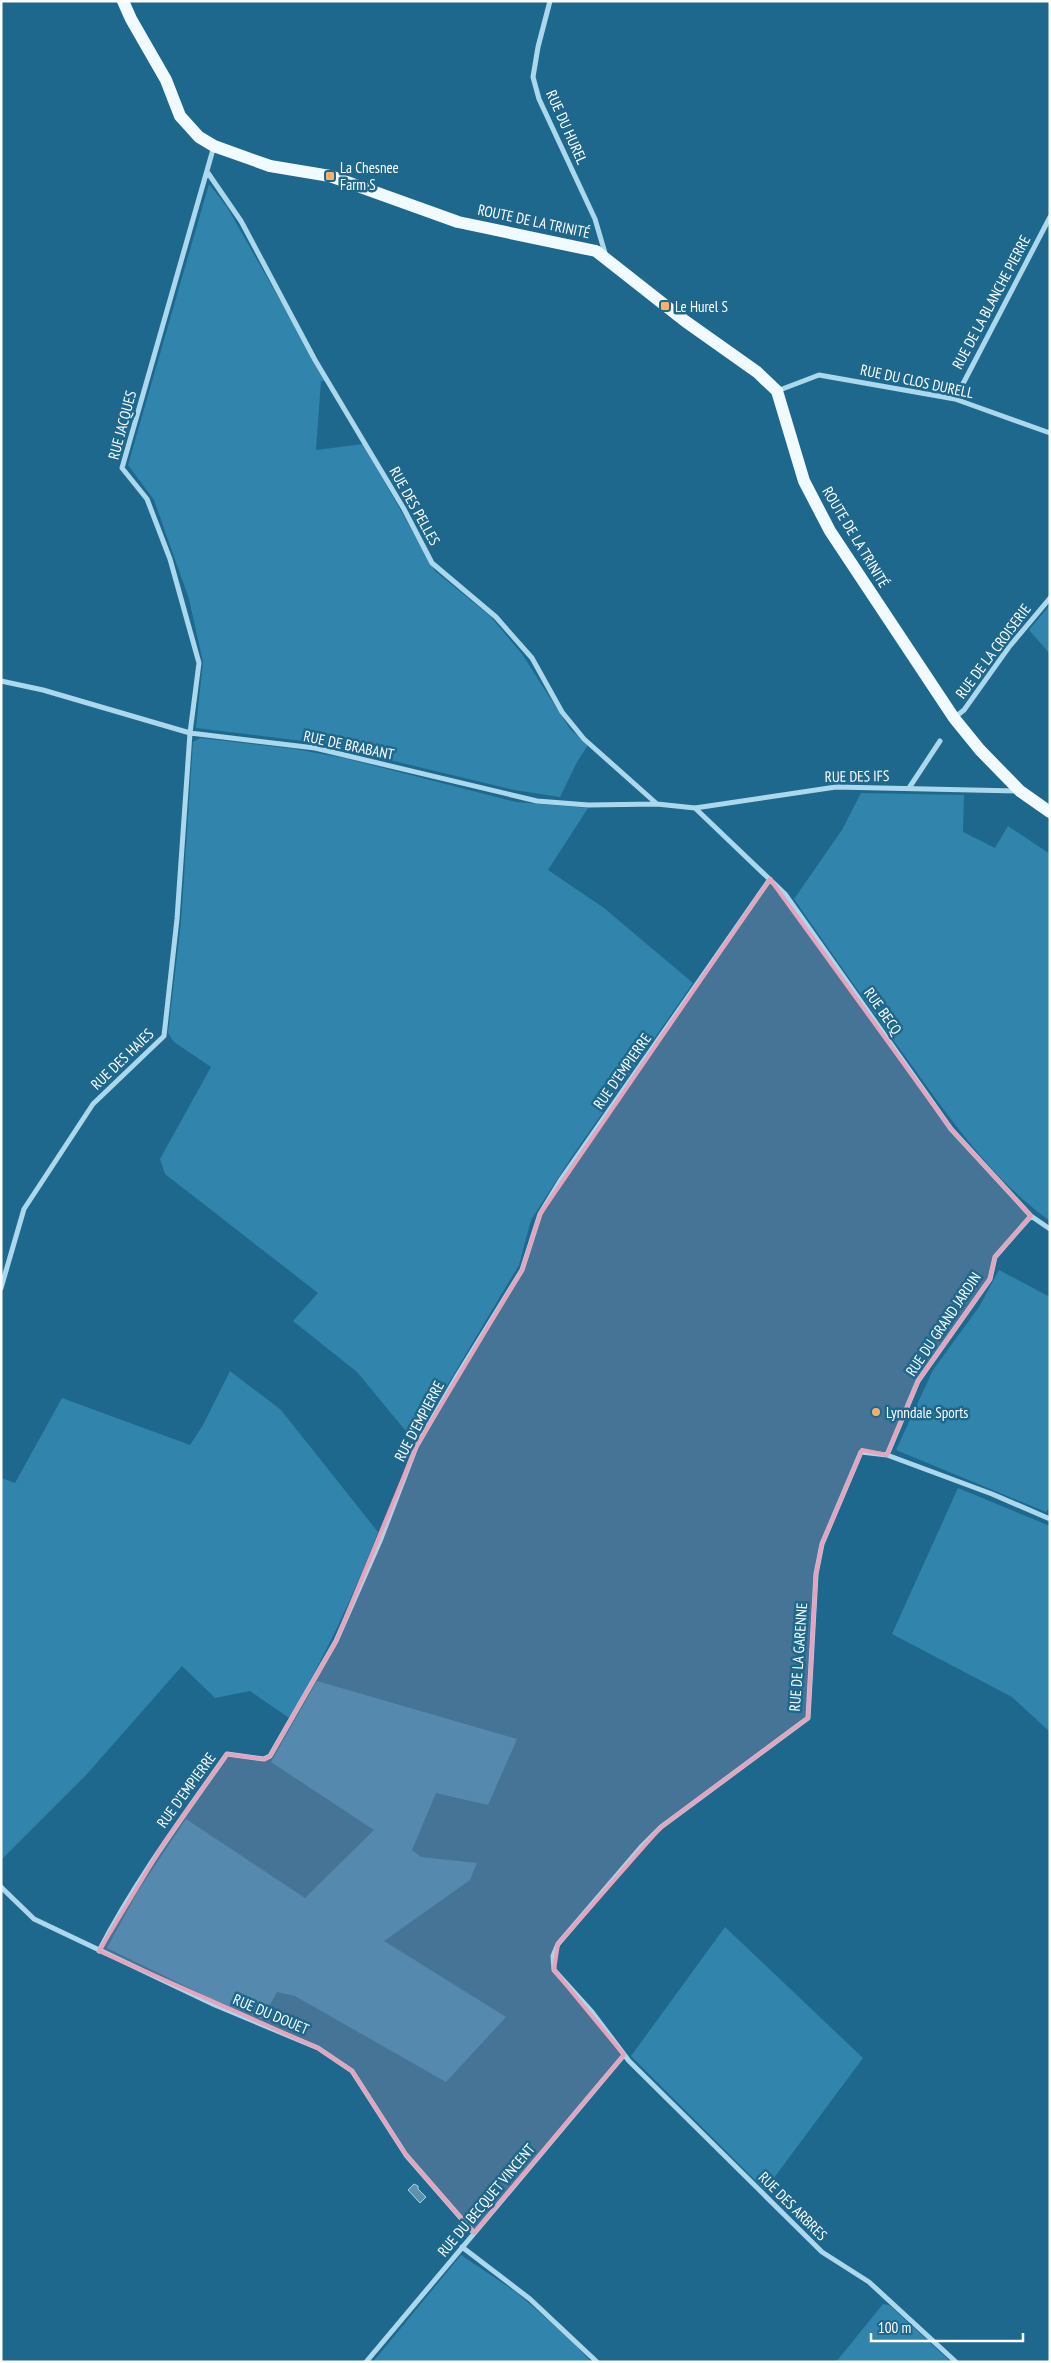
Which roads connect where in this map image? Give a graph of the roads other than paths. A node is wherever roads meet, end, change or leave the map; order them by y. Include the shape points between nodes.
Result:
1 (123, 1) edge
2 (550, 1) edge
3 (214, 146) junction
4 (208, 173) junction
5 (1050, 217) edge
6 (607, 258) junction
7 (777, 391) junction
8 (954, 399) junction
9 (1050, 434) edge
10 (1050, 598) edge
11 (1, 681) edge
12 (954, 718) junction
13 (190, 733) junction
14 (940, 741) dead end
15 (909, 788) junction
16 (1020, 791) junction
17 (657, 804) junction
18 (695, 808) junction
19 (1050, 812) edge
20 (770, 879) junction
21 (1031, 1216) junction
22 (1050, 1229) edge
23 (1, 1288) edge
24 (887, 1455) junction
25 (1050, 1519) edge
26 (1, 1887) edge
27 (99, 1951) junction
28 (624, 2055) junction
29 (474, 2233) junction
30 (462, 2248) junction
31 (366, 2362) edge
32 (597, 2362) edge
33 (956, 2362) edge

1 - 3 main road, ROUTE DE LA TRINITÉ via 166,80 180,116 199,137
2 - 6 street, RUE DU HUREL via 533,76 539,99 595,219
3 - 4 street, RUE JACQUES
3 - 6 main road, ROUTE DE LA TRINITÉ via 270,166 330,176 458,222 596,251
4 - 13 street, RUE JACQUES via 122,468 147,499 170,559 199,663
4 - 17 street, RUE DES PELLES via 241,221 315,360 404,509 432,563 496,617 532,658 562,712 584,739
5 - 8 street, RUE DE LA BLANCHE PIERRE
6 - 7 main road, ROUTE DE LA TRINITÉ via 685,321 757,372
7 - 8 street, RUE DU CLOS DURELL via 819,375
7 - 12 main road, ROUTE DE LA TRINITÉ via 804,481 830,531
8 - 9 street, RUE DU CLOS DURELL
10 - 12 street, RUE DE LA CROISERIE via 1009,647 964,710
11 - 13 street, RUE DE BRABANT
12 - 16 main road, ROUTE DE LA TRINITÉ
13 - 17 street, RUE DE BRABANT via 315,748 537,801 588,805
13 - 23 street, RUE DES HAIES via 177,918 164,1036 92,1104 24,1209
14 - 15 street
15 - 16 street, RUE DES IFS
15 - 18 street, RUE DES IFS via 836,787
16 - 19 main road, ROUTE DE LA TRINITÉ
17 - 18 street, RUE DE BRABANT
18 - 20 street, RUE BECQ
20 - 21 street, RUE BECQ via 785,894 951,1129
20 - 27 street, RUE D'EMPIERRE via 540,1214 522,1270 416,1447 380,1541 336,1641 270,1756 264,1759 227,1754 159,1850
21 - 22 street, RUE BECQ
21 - 24 street, RUE DU GRAND JARDIN via 995,1257 990,1279 918,1381
24 - 25 street, RUE DE LA GARENNE
24 - 28 street, RUE DE LA GARENNE via 861,1452 822,1544 816,1574 808,1718 661,1827 558,1944 553,1956 554,1970 592,2012
26 - 27 street, RUE DU DOUET via 34,1919
27 - 29 street, RUE DU DOUET via 318,2048 352,2071 406,2155
28 - 29 street, RUE DU BECQUET VINCENT
28 - 33 street, RUE DES ARBRES via 822,2252 869,2282
29 - 30 street, RUE DU BECQUET VINCENT
30 - 31 street, RUE DU BECQUET VINCENT
30 - 32 street via 530,2299

